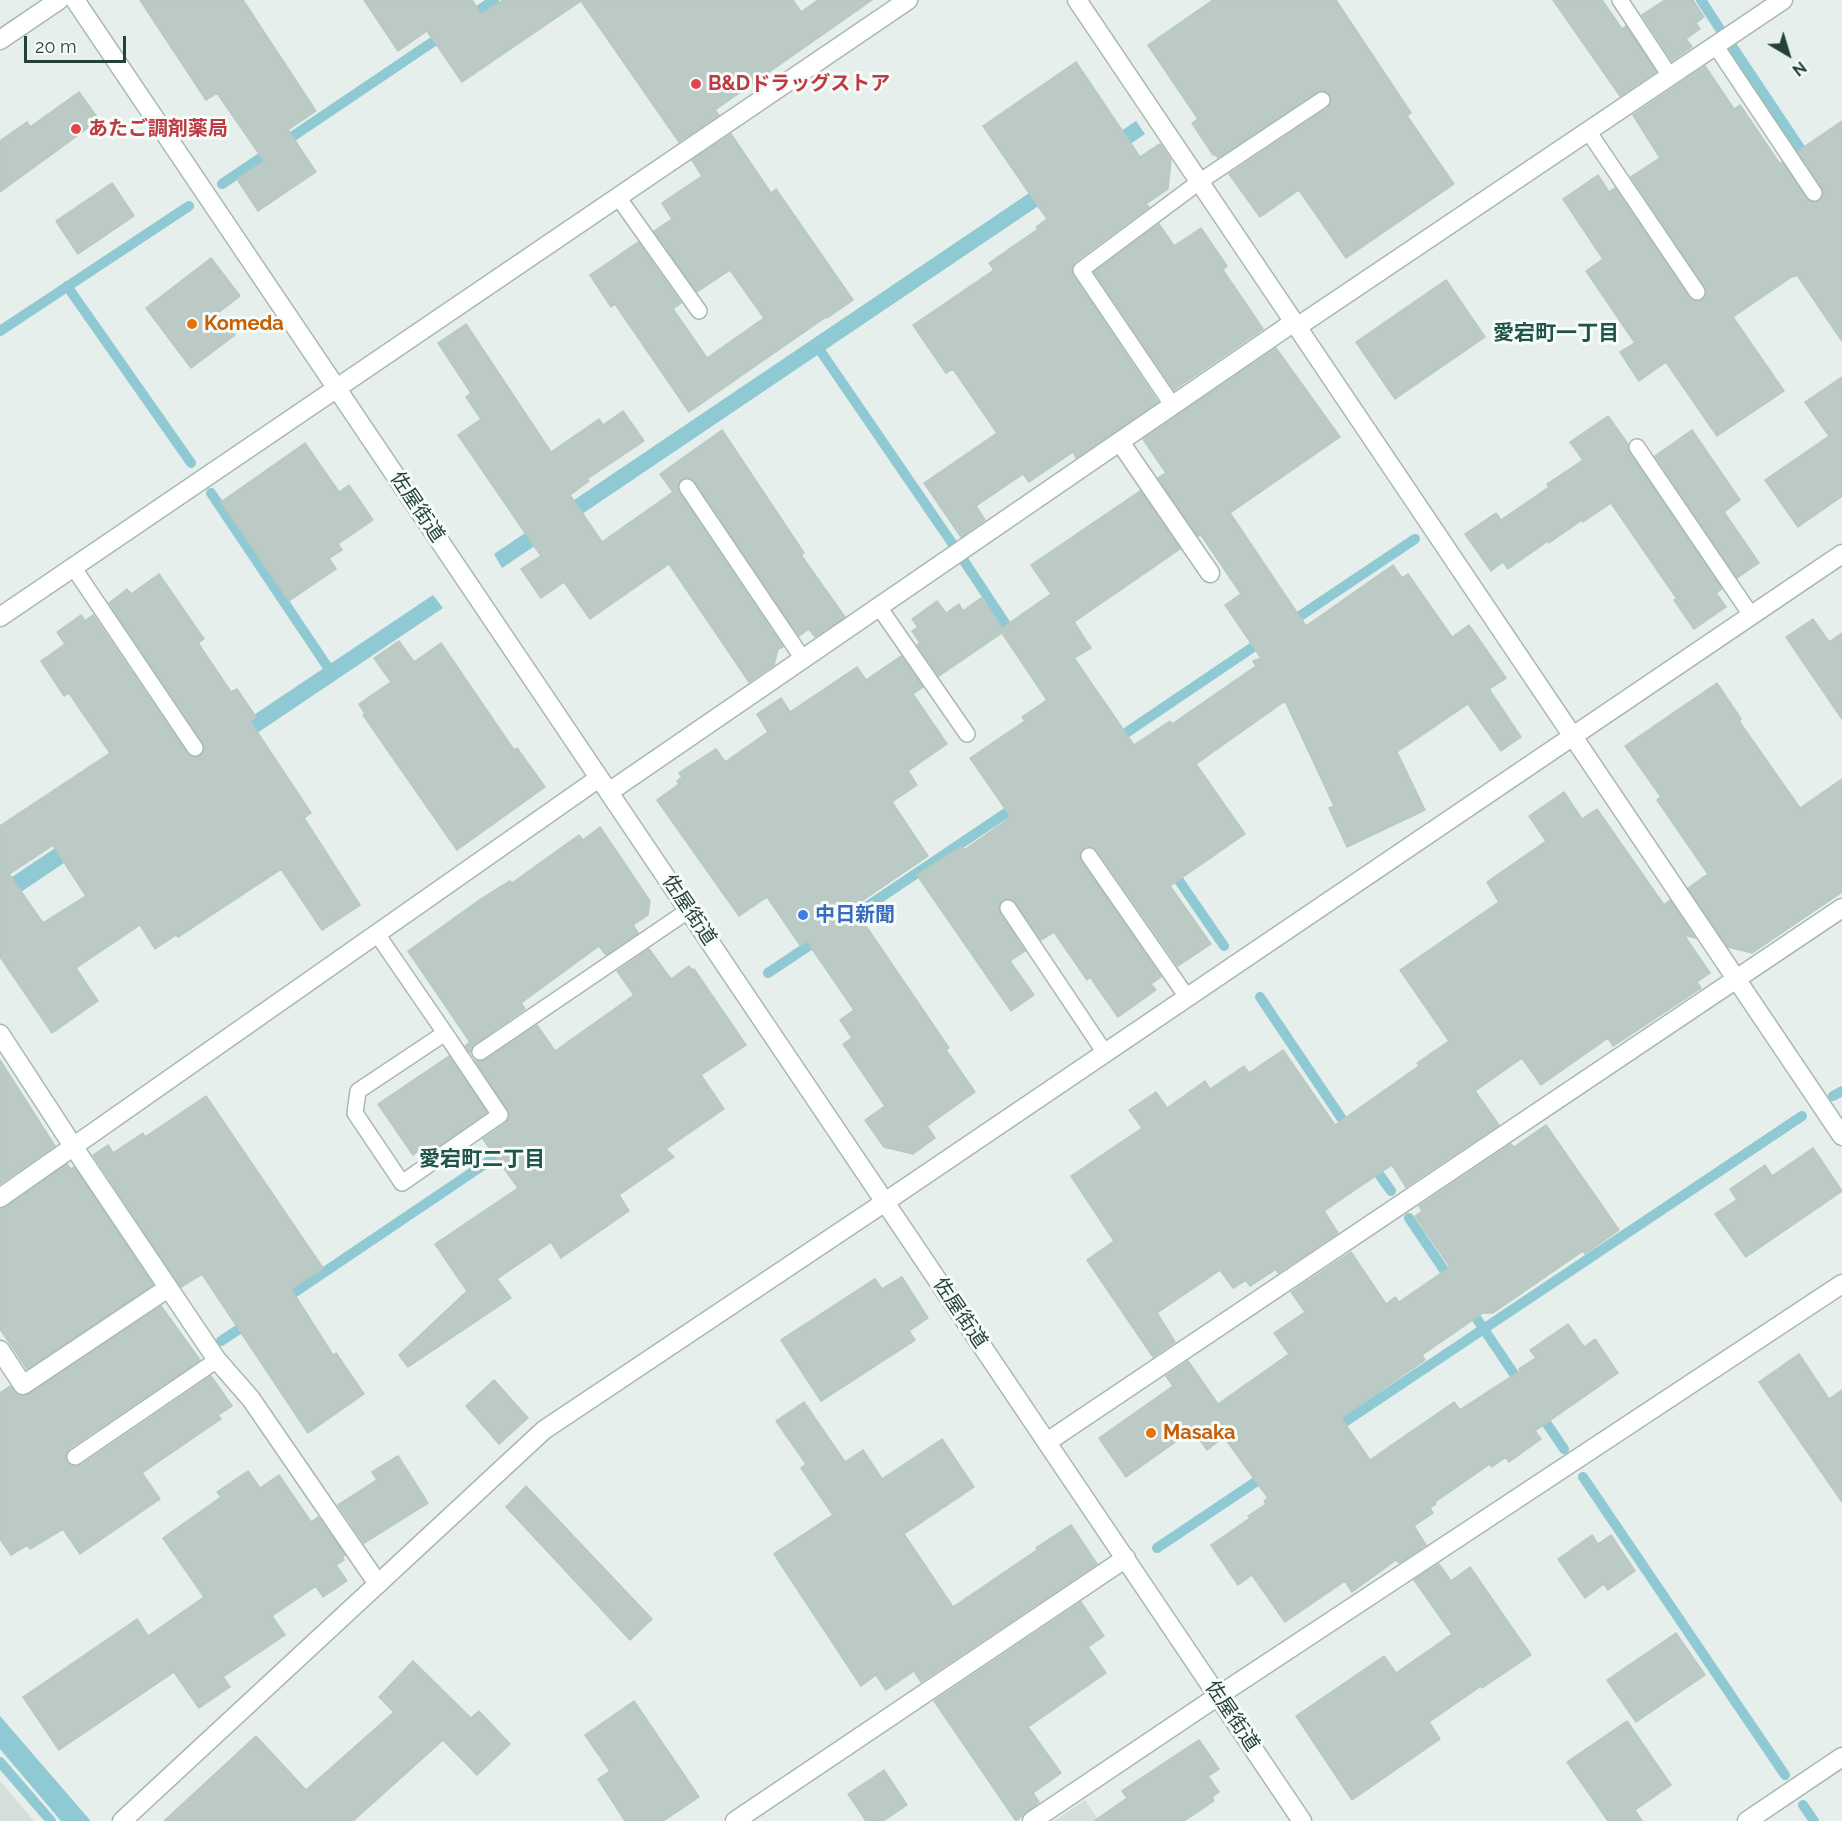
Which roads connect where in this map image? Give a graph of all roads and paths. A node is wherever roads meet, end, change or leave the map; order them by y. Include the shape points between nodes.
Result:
1 (59, 0) edge
2 (75, 0) edge
3 (908, 0) edge
4 (1077, 0) edge
5 (1620, 0) edge
6 (1783, 0) edge
7 (0, 40) edge
8 (1715, 45) junction
9 (1670, 76) junction
10 (1322, 100) dead end
11 (1588, 131) junction
12 (1199, 182) junction
13 (1814, 193) dead end
14 (618, 197) junction
15 (1697, 291) dead end
16 (699, 311) dead end
17 (1296, 325) junction
18 (338, 388) junction
19 (1173, 406) junction
20 (1120, 442) junction
21 (1637, 447) dead end
22 (687, 487) dead end
23 (1842, 554) edge
24 (73, 567) junction
25 (1210, 573) dead end
26 (879, 607) junction
27 (1751, 615) junction
28 (0, 617) edge
29 (803, 660) junction
30 (967, 734) dead end
31 (1572, 735) junction
32 (195, 748) dead end
33 (604, 785) junction
34 (1089, 856) dead end
35 (1008, 908) dead end
36 (1842, 908) edge
37 (689, 910) junction
38 (377, 934) junction
39 (1736, 979) junction
40 (1187, 998) junction
41 (445, 1033) junction
42 (0, 1034) edge
43 (480, 1052) dead end
44 (1105, 1053) junction
45 (1842, 1136) edge
46 (73, 1146) junction
47 (0, 1198) edge
48 (885, 1202) junction
49 (1842, 1284) edge
50 (168, 1288) junction
51 (0, 1350) edge
52 (217, 1360) junction
53 (1047, 1442) junction
54 (75, 1456) dead end
55 (1126, 1558) junction
56 (378, 1584) junction
57 (1218, 1696) junction
58 (1842, 1757) edge
59 (122, 1821) edge
60 (735, 1821) edge
61 (1032, 1821) edge
62 (1302, 1821) edge
63 (1747, 1821) edge

1 - 7 street
2 - 18 street, 佐屋街道
3 - 14 street
4 - 12 street
5 - 9 lane
6 - 8 street
8 - 9 street
8 - 13 lane
9 - 11 street
10 - 12 lane
11 - 15 lane
11 - 17 street
12 - 17 street
12 - 19 lane via 1081,270
14 - 16 lane
14 - 18 street
17 - 19 street
17 - 31 street
18 - 24 street
18 - 33 street, 佐屋街道
19 - 20 street
20 - 25 street
20 - 26 street
21 - 27 lane
22 - 29 lane
23 - 27 street
24 - 28 street
24 - 32 lane
26 - 29 street
26 - 30 lane
27 - 31 street
29 - 33 street
31 - 39 street
31 - 40 street
33 - 37 street, 佐屋街道
33 - 38 street
34 - 40 lane
35 - 44 lane
36 - 39 street
37 - 43 lane
37 - 48 street, 佐屋街道
38 - 41 lane
38 - 46 street
39 - 45 street
39 - 53 street
40 - 44 street
41 - 41 lane via 500,1115 402,1183 355,1113 358,1091
42 - 46 street
44 - 48 street
46 - 47 street
46 - 50 street
48 - 53 street, 佐屋街道
48 - 56 street via 544,1430
49 - 57 street
50 - 51 street via 23,1385
50 - 52 street
52 - 54 lane
52 - 56 street via 251,1399
53 - 55 street, 佐屋街道
55 - 57 street, 佐屋街道
55 - 60 street
56 - 59 street
57 - 61 street
57 - 62 street, 佐屋街道
58 - 63 street

